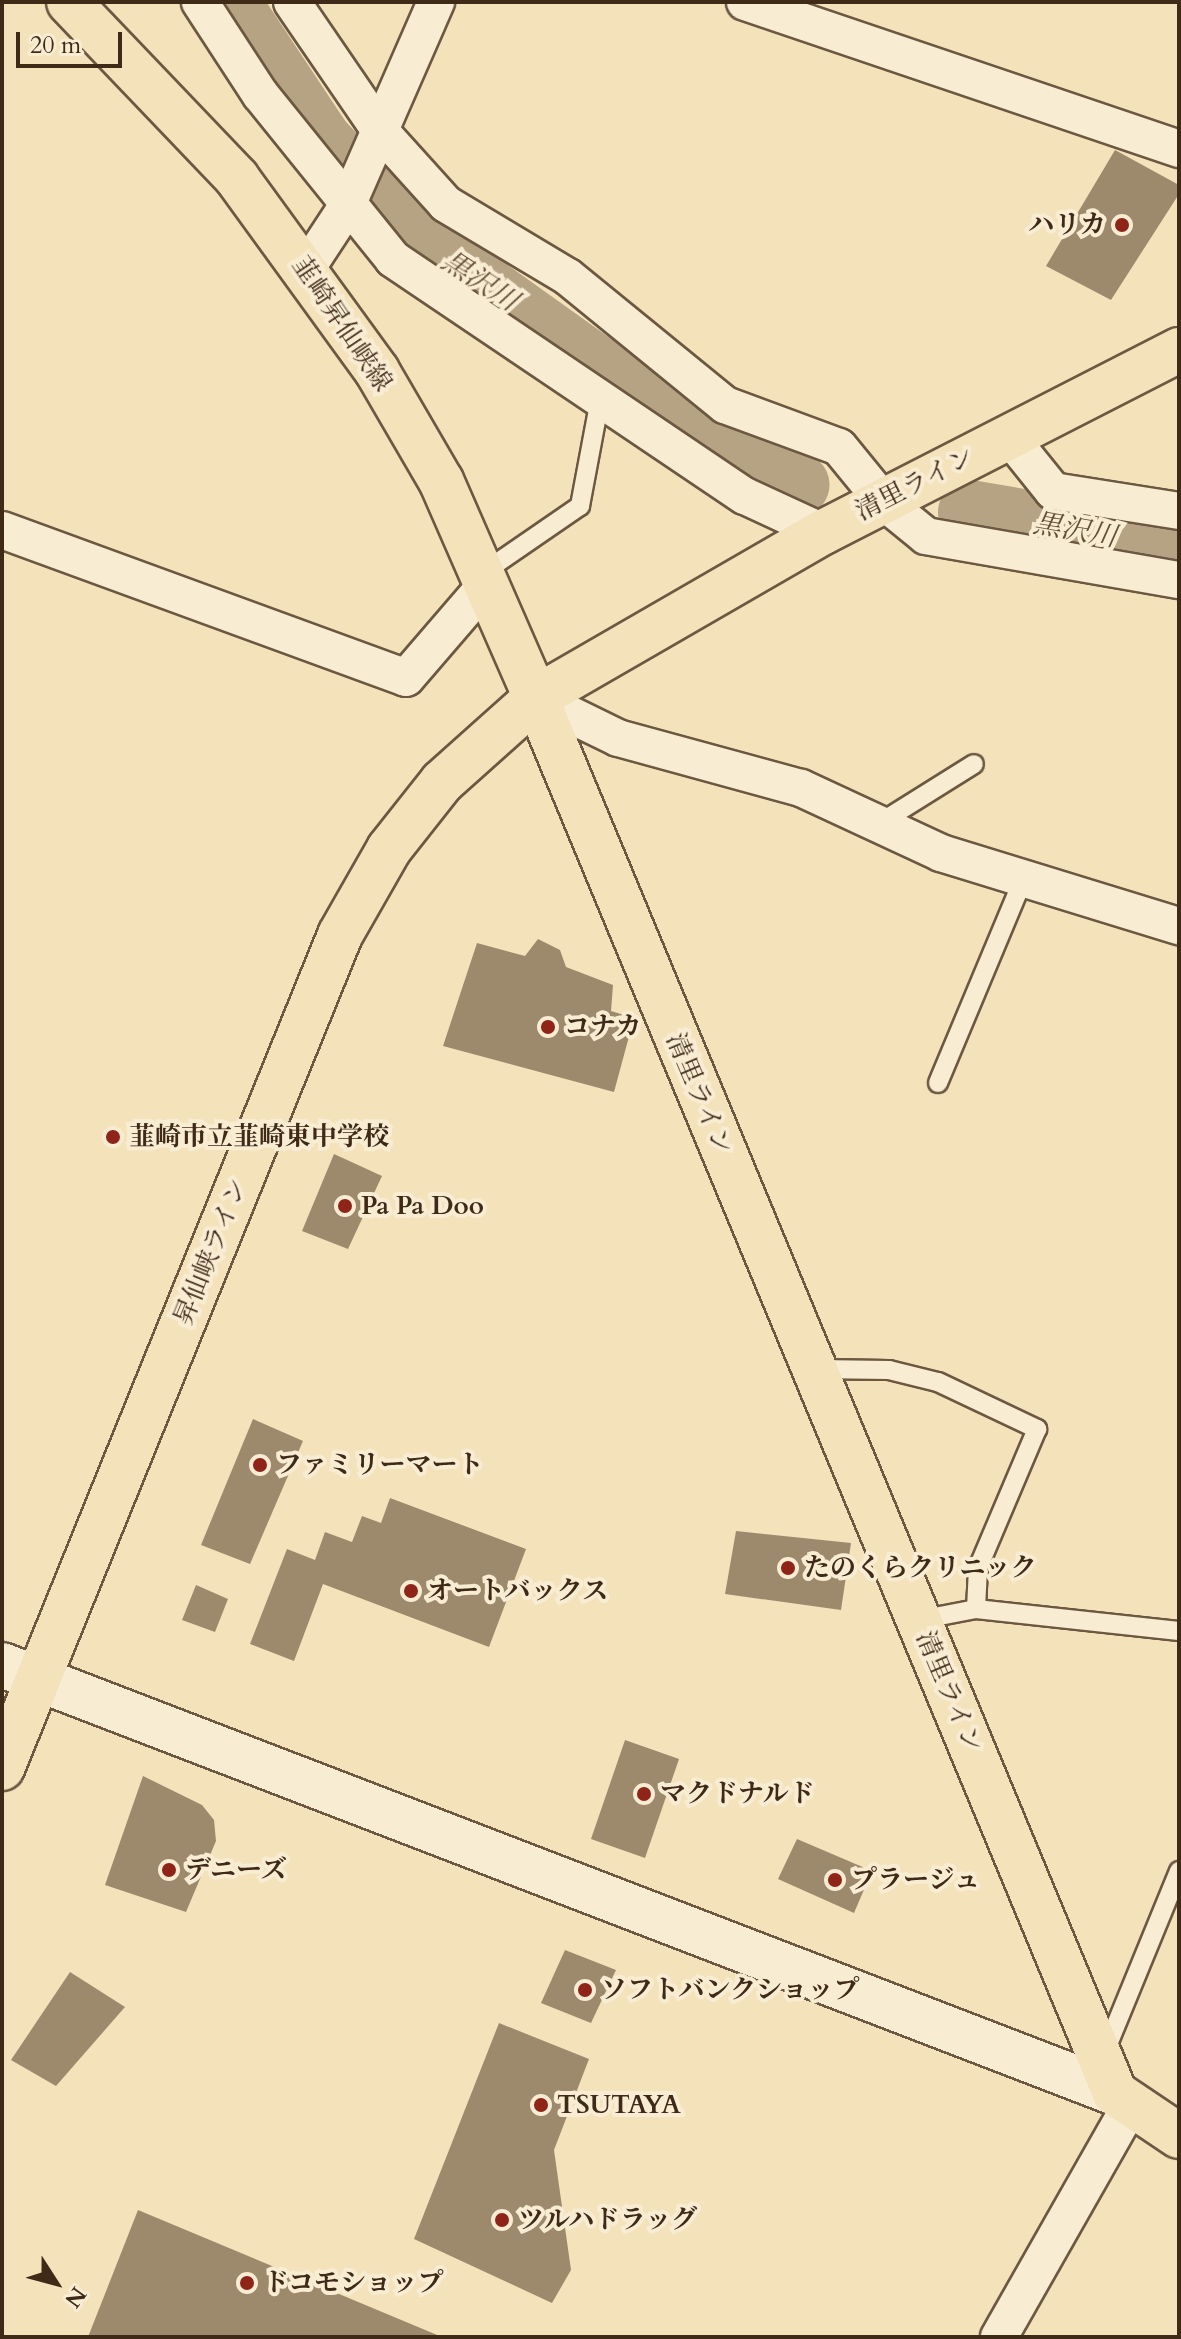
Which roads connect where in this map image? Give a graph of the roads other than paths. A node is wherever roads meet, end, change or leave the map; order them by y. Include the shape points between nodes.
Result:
1 (69, 2) edge
2 (200, 2) edge
3 (292, 2) edge
4 (436, 2) edge
5 (745, 2) edge
6 (381, 132) junction
7 (1179, 149) edge
8 (346, 208) junction
9 (306, 269) junction
10 (1179, 350) edge
11 (600, 399) junction
12 (1008, 435) junction
13 (883, 501) junction
14 (1179, 511) edge
15 (2, 530) edge
16 (823, 532) junction
17 (484, 579) junction
18 (1179, 580) edge
19 (536, 698) junction
20 (974, 764) dead end
21 (878, 824) junction
22 (1023, 880) junction
23 (1179, 926) edge
24 (938, 1083) dead end
25 (814, 1369) junction
26 (976, 1609) junction
27 (919, 1620) junction
28 (1179, 1631) edge
29 (20, 1672) edge
30 (2, 1768) edge
31 (1179, 1871) edge
32 (1116, 2086) junction
33 (1179, 2136) edge
34 (999, 2337) edge

1 - 9 main road, 韮崎昇仙峡線 via 237,178
2 - 8 street
3 - 6 street
4 - 6 street
5 - 7 street
6 - 8 street
6 - 13 street via 446,204 568,277 725,405 839,447
8 - 9 street
8 - 11 street via 393,259
9 - 17 main road, 韮崎昇仙峡線 via 441,481
10 - 12 main road, 清里ライン
11 - 16 street via 745,496
11 - 17 lane via 580,506
12 - 13 main road, 清里ライン
12 - 14 street via 1053,491
13 - 16 main road, 清里ライン
13 - 18 street via 926,536
15 - 17 street via 406,678
16 - 19 main road, 清里ライン
17 - 19 main road, 韮崎昇仙峡線
19 - 21 street via 618,738 801,788
19 - 25 main road, 清里ライン
19 - 29 main road, 昇仙峡ライン via 442,782 389,849 340,935
20 - 21 lane
21 - 22 street
22 - 23 street
22 - 24 lane
25 - 26 lane via 889,1370 938,1382 1037,1429 978,1568
25 - 27 main road, 清里ライン
26 - 27 lane
26 - 28 lane
27 - 32 main road, 清里ライン
29 - 30 main road, 昇仙峡ライン
29 - 32 street
31 - 32 lane
32 - 33 main road
32 - 34 street

